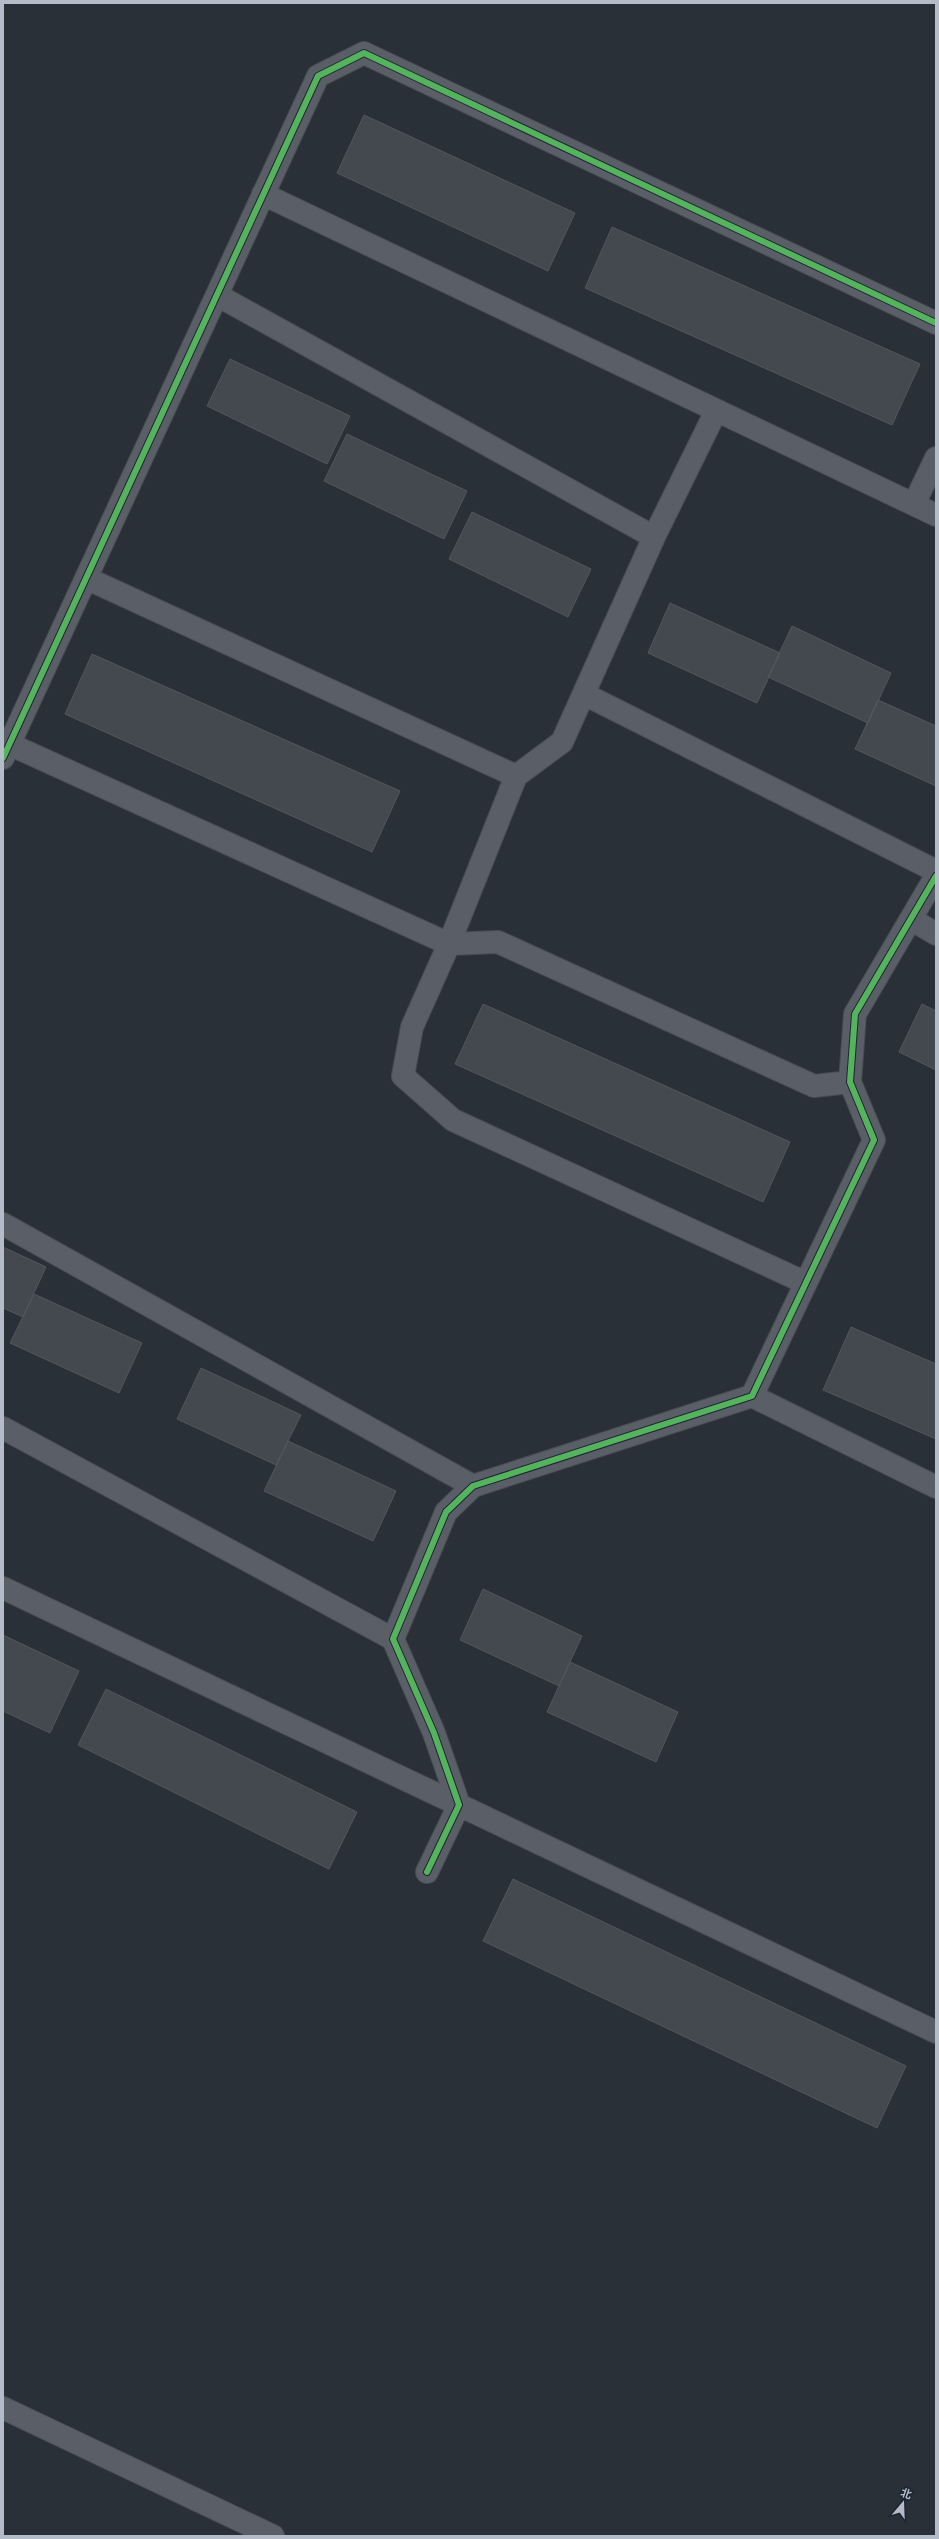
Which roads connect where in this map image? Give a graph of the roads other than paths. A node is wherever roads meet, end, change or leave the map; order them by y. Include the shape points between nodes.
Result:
1 (263, 194) junction
2 (217, 295) junction
3 (936, 322) edge
4 (716, 411) junction
5 (936, 458) edge
6 (914, 504) junction
7 (936, 515) edge
8 (654, 537) junction
9 (86, 578) junction
10 (584, 694) junction
11 (6, 751) edge
12 (516, 776) junction
13 (936, 871) edge
14 (936, 876) edge
15 (911, 919) junction
16 (936, 934) edge
17 (449, 944) junction
18 (850, 1082) junction
19 (3, 1224) edge
20 (806, 1283) junction
21 (752, 1396) junction
22 (3, 1428) edge
23 (473, 1486) junction
24 (936, 1486) edge
25 (3, 1588) edge
26 (393, 1639) junction
27 (459, 1805) junction
28 (426, 1872) dead end
29 (936, 2032) edge
30 (3, 2408) edge
31 (273, 2536) edge

1 - 2 street
1 - 3 street via 318,76 364,53
1 - 4 street
2 - 8 street
2 - 9 street
4 - 6 street
4 - 8 street
5 - 6 street
6 - 7 street
8 - 10 street
9 - 11 street
9 - 12 street
10 - 12 street via 562,742
10 - 13 street
11 - 17 street
12 - 17 street
14 - 15 street
15 - 16 street
15 - 18 street via 855,1014
17 - 18 street via 498,942 814,1086
17 - 20 street via 412,1027 403,1076 453,1120
18 - 20 street via 874,1140
19 - 23 street
20 - 21 street
21 - 23 street
21 - 24 street
22 - 26 street
23 - 26 street via 446,1512
25 - 27 street
26 - 27 street via 434,1733
27 - 28 street
27 - 29 street
30 - 31 street

